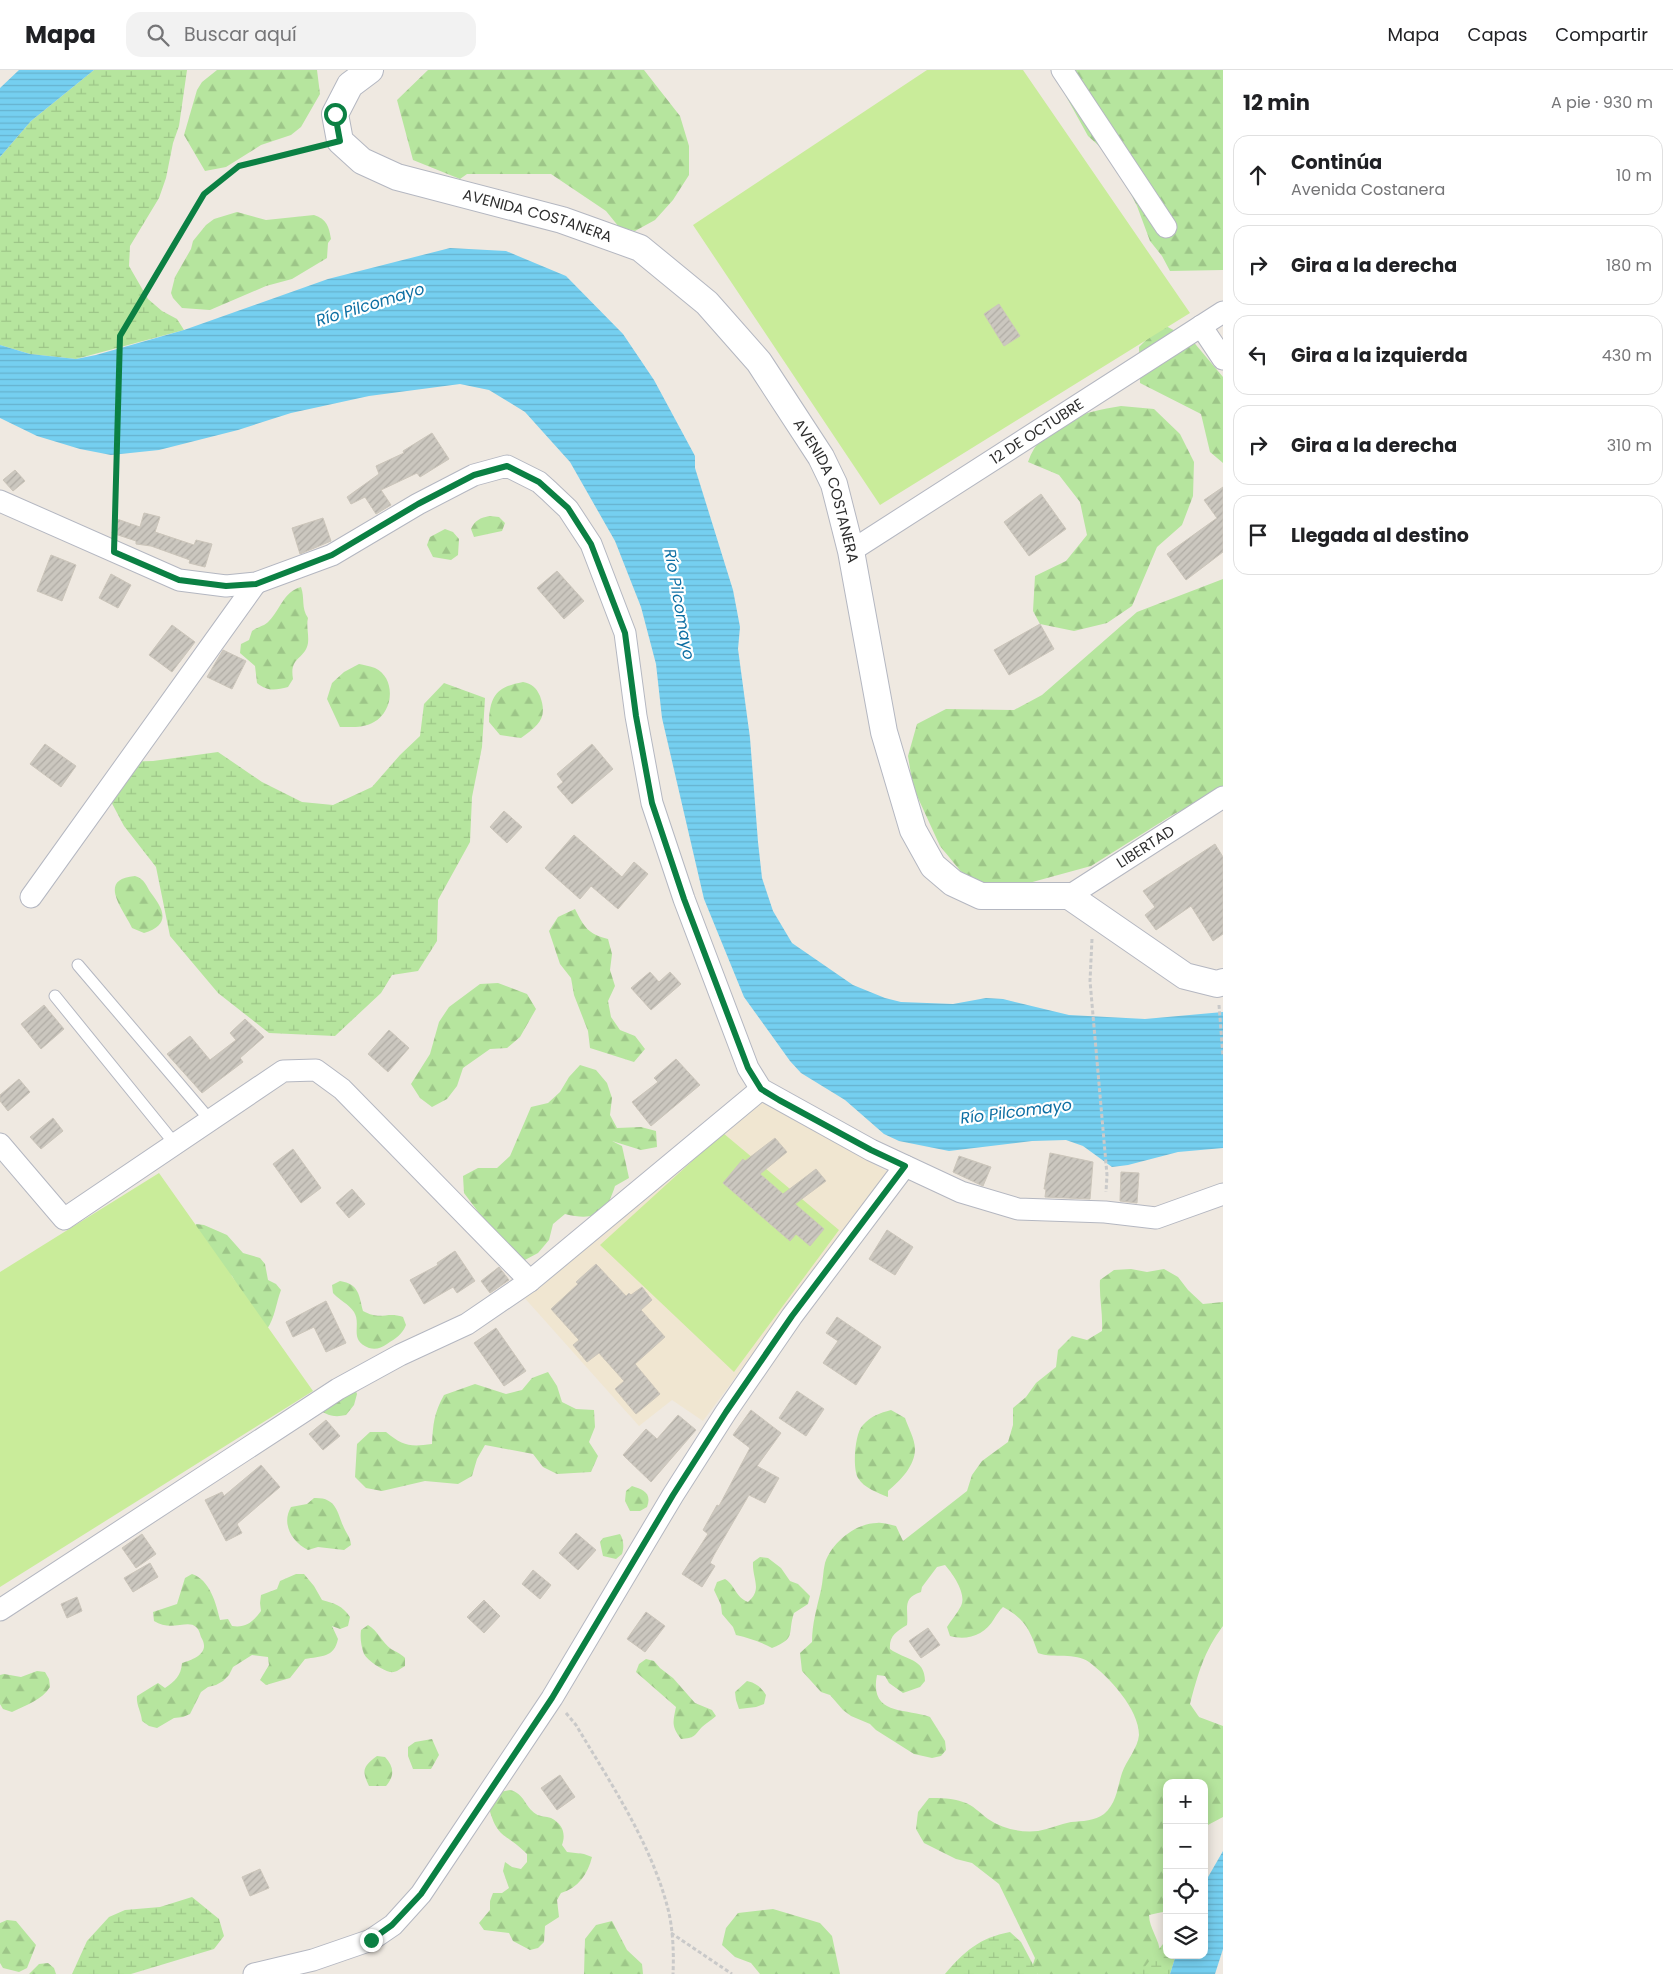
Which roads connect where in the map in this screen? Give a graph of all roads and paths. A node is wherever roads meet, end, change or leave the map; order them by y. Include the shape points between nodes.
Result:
1 (370, 70) edge
2 (1062, 70) edge
3 (340, 141) junction
4 (1166, 227) dead end
5 (1223, 312) edge
6 (1201, 326) junction
7 (1223, 359) edge
8 (0, 500) edge
9 (851, 551) junction
10 (114, 552) junction
11 (256, 584) junction
12 (1223, 797) edge
13 (1069, 896) junction
14 (31, 897) dead end
15 (1094, 913) junction
16 (78, 965) dead end
17 (1221, 991) edge
18 (55, 996) dead end
19 (1223, 1056) edge
20 (761, 1089) junction
21 (210, 1120) junction
22 (0, 1144) edge
23 (175, 1144) junction
24 (905, 1166) junction
25 (1107, 1175) dead end
26 (1223, 1194) edge
27 (530, 1281) junction
28 (0, 1610) edge
29 (552, 1698) junction
30 (671, 1933) junction
31 (254, 1974) edge
32 (673, 1974) edge
33 (732, 1974) edge

1 - 3 street via 350,85 335,114
2 - 4 street
3 - 9 street, AVENIDA COSTANERA via 362,161 397,177 562,220 640,248 707,303 759,362 821,457 834,484
3 - 10 path via 239,166 204,194 120,336
5 - 6 street, 12 DE OCTUBRE
6 - 7 street
6 - 9 street, 12 DE OCTUBRE
8 - 10 street
9 - 13 street, AVENIDA COSTANERA via 884,732 913,830 934,866 953,883 982,896
10 - 11 street via 179,580 226,586
11 - 14 street
11 - 20 street via 332,555 474,475 507,466 539,482 568,508 591,544 625,633 652,803 684,899 748,1068
12 - 13 street, LIBERTAD
13 - 15 street
15 - 17 street via 1185,976 1217,984
15 - 25 path via 1090,981
16 - 21 lane
17 - 19 path
18 - 23 lane
20 - 24 street
20 - 27 street
21 - 23 street
21 - 27 street via 283,1071 316,1070 342,1089
22 - 23 street via 64,1219
24 - 26 street via 961,1192 1018,1208 1156,1218
24 - 29 street via 792,1316 726,1412
27 - 28 street via 467,1324 338,1389
29 - 30 path via 576,1725 626,1810 655,1868 669,1911
29 - 31 street via 421,1894 392,1925 371,1940 313,1960
30 - 32 path
30 - 33 path

